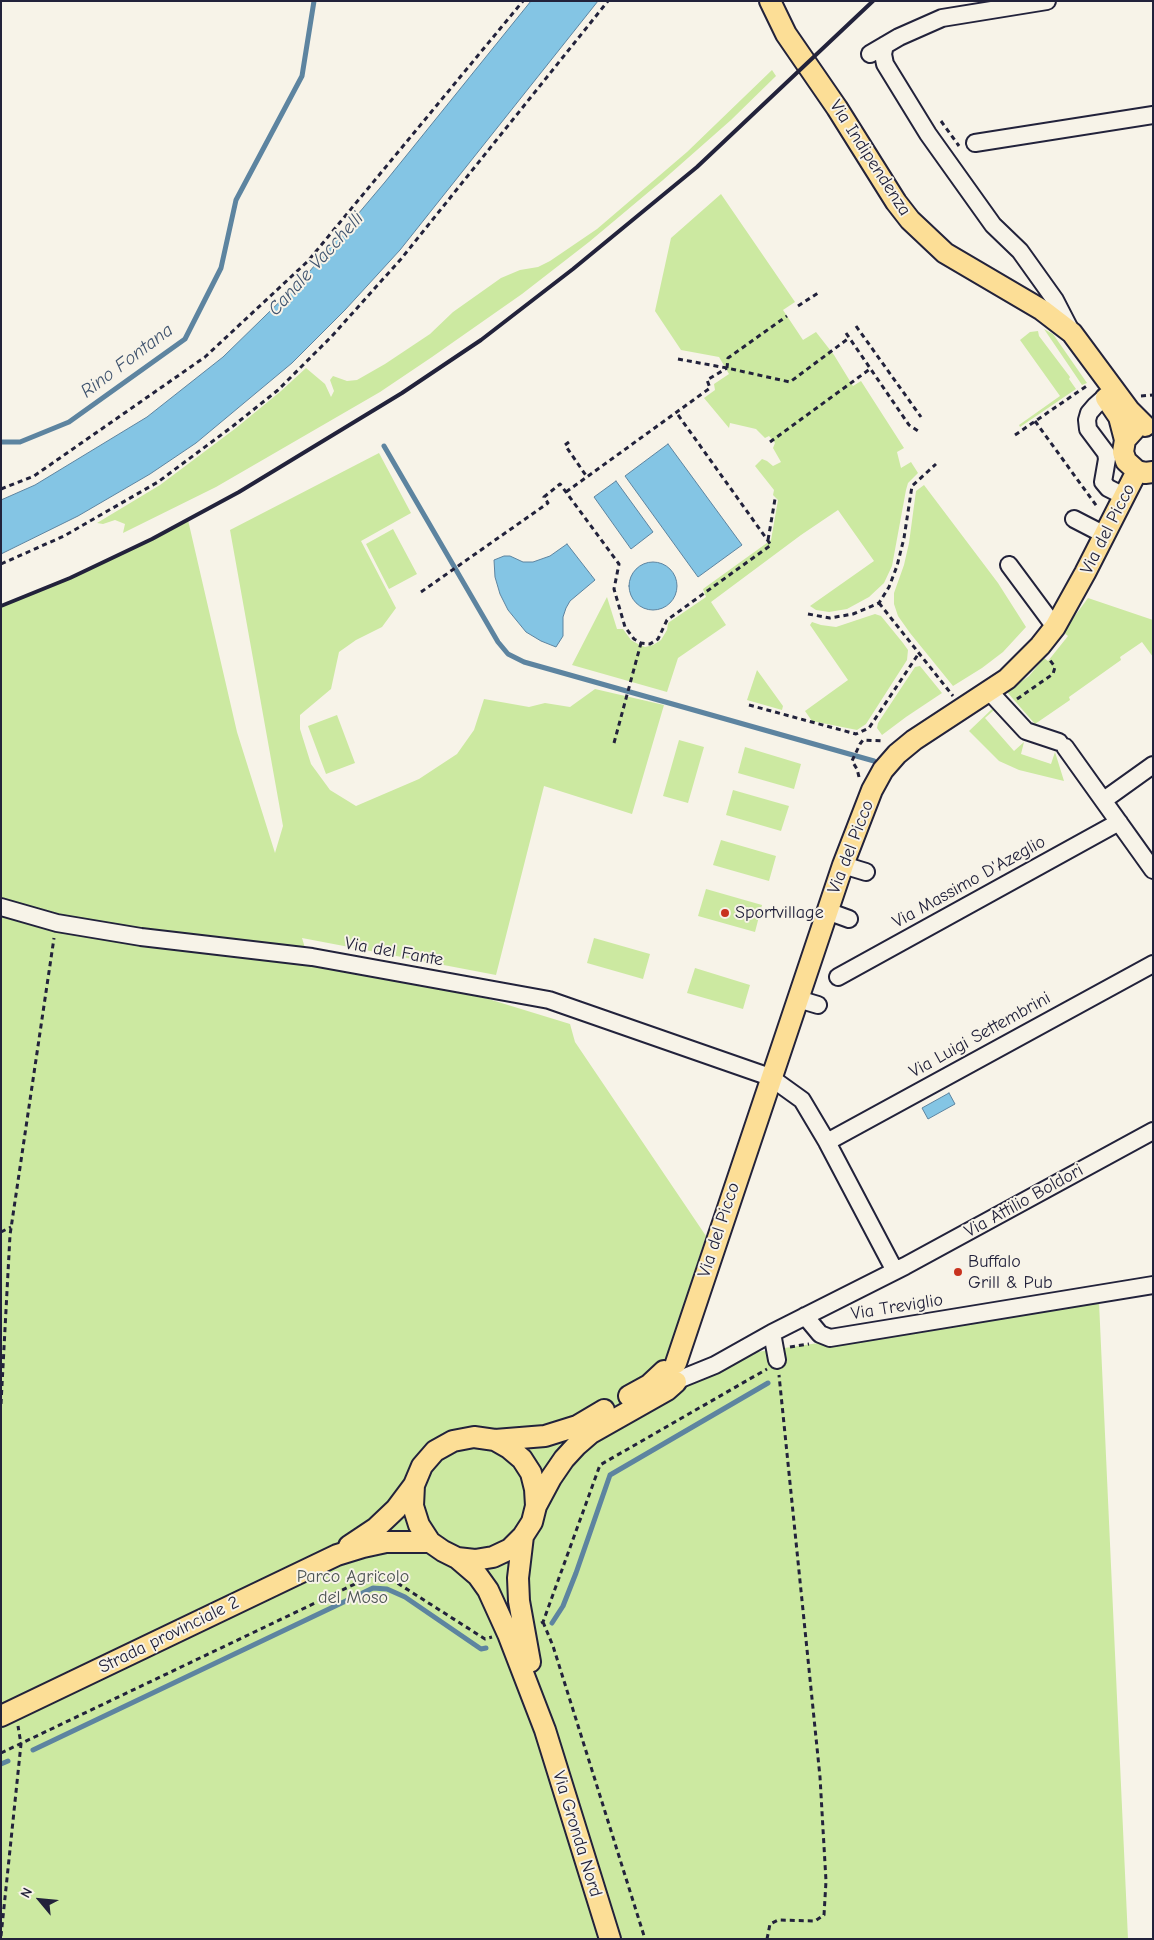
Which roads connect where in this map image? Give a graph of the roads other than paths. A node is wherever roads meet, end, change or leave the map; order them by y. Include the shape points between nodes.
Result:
1 (770, 1) edge
2 (1047, 1) edge
3 (885, 45) junction
4 (870, 54) dead end
5 (1153, 115) edge
6 (970, 148) road end
7 (1052, 317) junction
8 (1072, 334) junction
9 (1100, 389) junction
10 (1149, 427) edge
11 (1125, 440) junction
12 (1145, 471) edge
13 (1124, 496) junction
14 (1074, 520) dead end
15 (1097, 531) junction
16 (1009, 564) dead end
17 (1055, 627) junction
18 (989, 691) junction
19 (1153, 766) edge
20 (1104, 800) junction
21 (1119, 822) junction
22 (842, 865) junction
23 (1153, 870) edge
24 (866, 872) dead end
25 (1, 907) edge
26 (827, 911) junction
27 (849, 919) dead end
28 (1153, 964) edge
29 (838, 977) dead end
30 (798, 999) junction
31 (818, 1005) dead end
32 (773, 1080) junction
33 (1153, 1131) edge
34 (827, 1142) junction
35 (895, 1271) junction
36 (1153, 1285) edge
37 (806, 1316) junction
38 (772, 1333) junction
39 (777, 1360) road end
40 (675, 1372) junction
41 (494, 1440) junction
42 (414, 1485) junction
43 (536, 1506) junction
44 (523, 1536) junction
45 (430, 1542) junction
46 (337, 1555) junction
47 (457, 1558) junction
48 (8, 1712) edge
49 (545, 1730) junction
50 (610, 1939) edge

1 - 7 main road, Via Indipendenza via 786,34 910,220 945,253
2 - 3 street via 942,18
3 - 4 street
3 - 8 street, Via Indipendenza via 885,64 928,134 990,220 1031,266 1055,300
5 - 6 street
7 - 8 main road, Via Indipendenza
7 - 9 main road, Via Indipendenza
8 - 10 main road, Via Indipendenza via 1129,410
9 - 11 main road, Via Indipendenza via 1119,417
9 - 13 street via 1095,406 1089,413 1088,428 1106,453 1105,486
10 - 11 main road via 1136,429
11 - 12 main road, Via Indipendenza via 1123,452 1126,461
12 - 13 main road, Via del Picco
13 - 15 main road, Via del Picco
14 - 15 street
15 - 17 main road, Via del Picco via 1086,573
16 - 17 street
17 - 18 main road, Via del Picco via 1024,664
18 - 20 street via 1026,731 1062,745
18 - 22 main road, Via del Picco via 957,697 883,770
19 - 20 street
20 - 21 street
21 - 23 street
21 - 29 street, Via Massimo D'Azeglio
22 - 24 street
22 - 26 main road, Via del Picco
25 - 32 street, Via del Fante via 57,923 140,937 312,957 549,1000
26 - 27 street
26 - 30 main road, Via del Picco
28 - 34 street, Via Luigi Settembrini
30 - 31 street
30 - 32 main road, Via del Picco
32 - 34 street via 802,1100
32 - 40 main road, Via del Picco
33 - 35 street, Via Attilio Boldori
34 - 35 street
35 - 37 street, Via Attilio Boldori
36 - 37 street, Via Treviglio via 830,1338 820,1334
37 - 38 street, Via Attilio Boldori
38 - 39 street
38 - 40 street, Via Attilio Boldori via 714,1365
40 - 41 main road, Via Attilio Boldori via 577,1426 545,1436
40 - 43 main road, Via Attilio Boldori via 667,1390 591,1433 576,1446 564,1459
41 - 42 main road via 474,1437 453,1441 435,1451 422,1466
41 - 43 main road via 522,1459 531,1473
42 - 45 main road via 413,1506 419,1525
42 - 46 main road via 376,1528
43 - 44 main road via 532,1522
44 - 47 main road via 510,1549 493,1557
44 - 49 main road, Via Gronda Nord via 518,1601
45 - 46 main road via 386,1542
45 - 47 main road
46 - 48 main road, Strada provinciale 2
47 - 49 main road, Via Gronda Nord via 478,1576 497,1607
49 - 50 main road, Via Gronda Nord

